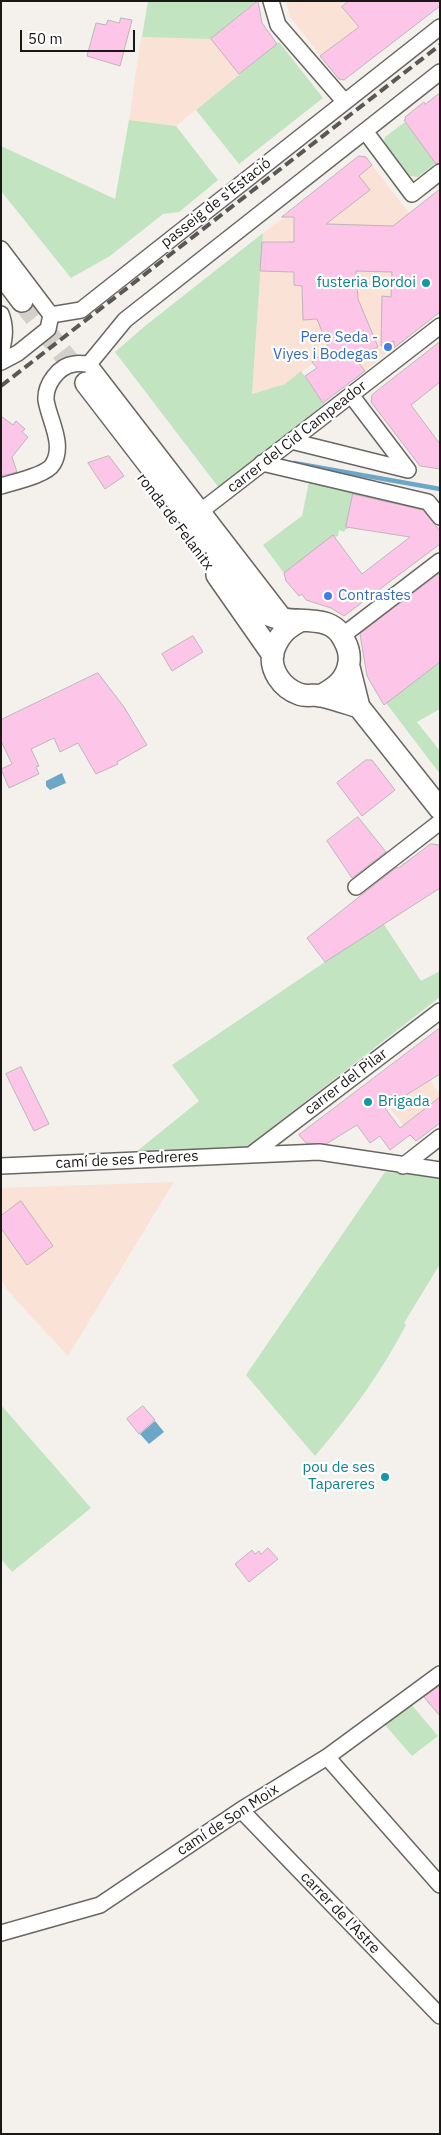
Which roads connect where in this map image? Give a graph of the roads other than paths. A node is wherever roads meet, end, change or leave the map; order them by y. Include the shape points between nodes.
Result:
1 (271, 1) edge
2 (440, 27) edge
3 (440, 72) edge
4 (344, 101) junction
5 (365, 131) junction
6 (440, 172) edge
7 (1, 249) edge
8 (1, 273) edge
9 (9, 305) edge
10 (51, 315) junction
11 (440, 326) edge
12 (1, 352) edge
13 (1, 362) edge
14 (83, 379) junction
15 (351, 395) junction
16 (292, 441) junction
17 (262, 464) junction
18 (1, 486) edge
19 (201, 511) junction
20 (440, 517) edge
21 (440, 561) edge
22 (293, 620) junction
23 (342, 636) junction
24 (272, 655) junction
25 (348, 667) junction
26 (320, 696) junction
27 (359, 707) junction
28 (440, 809) edge
29 (440, 822) edge
30 (356, 887) dead end
31 (440, 1011) edge
32 (440, 1137) edge
33 (252, 1154) junction
34 (1, 1166) edge
35 (403, 1166) junction
36 (440, 1170) edge
37 (440, 1674) edge
38 (327, 1757) junction
39 (241, 1810) junction
40 (440, 1885) edge
41 (1, 1933) edge
42 (440, 2016) edge

1 - 4 street via 278,25
2 - 4 street, passeig de s'Estació
3 - 5 street
4 - 10 street, passeig de s'Estació via 81,310
5 - 6 street via 412,194
5 - 14 street via 125,320
7 - 10 street
8 - 9 main road
9 - 12 street
10 - 13 street via 48,329
11 - 15 street, carrer del Cid Campeador
14 - 18 street via 72,364 52,378 47,391 46,400 57,442 53,464 46,471
14 - 19 street
14 - 22 main road, ronda de Felanitx via 253,600 267,614
14 - 24 main road, ronda de Felanitx
15 - 16 street, carrer del Cid Campeador
15 - 16 street via 408,470
16 - 17 street, carrer del Cid Campeador
17 - 19 street, carrer del Cid Campeador
17 - 20 street via 428,502
19 - 22 street
21 - 23 street
22 - 23 main road via 326,623
22 - 24 main road via 277,641
23 - 25 main road via 348,649
24 - 26 main road via 277,676 285,687 300,695
25 - 26 main road via 340,683
25 - 27 main road
26 - 27 main road
27 - 28 main road
29 - 30 street
31 - 33 street, carrer del Pilar
32 - 35 street
33 - 34 street, camí de ses Pedreres
33 - 35 street, camí de ses Pedreres via 319,1152
35 - 36 street, camí de ses Pedreres
37 - 38 street, camí de Son Moix
38 - 39 street, camí de Son Moix
38 - 40 street
39 - 41 street, camí de Son Moix via 100,1905
39 - 42 street, carrer de l'Astre

